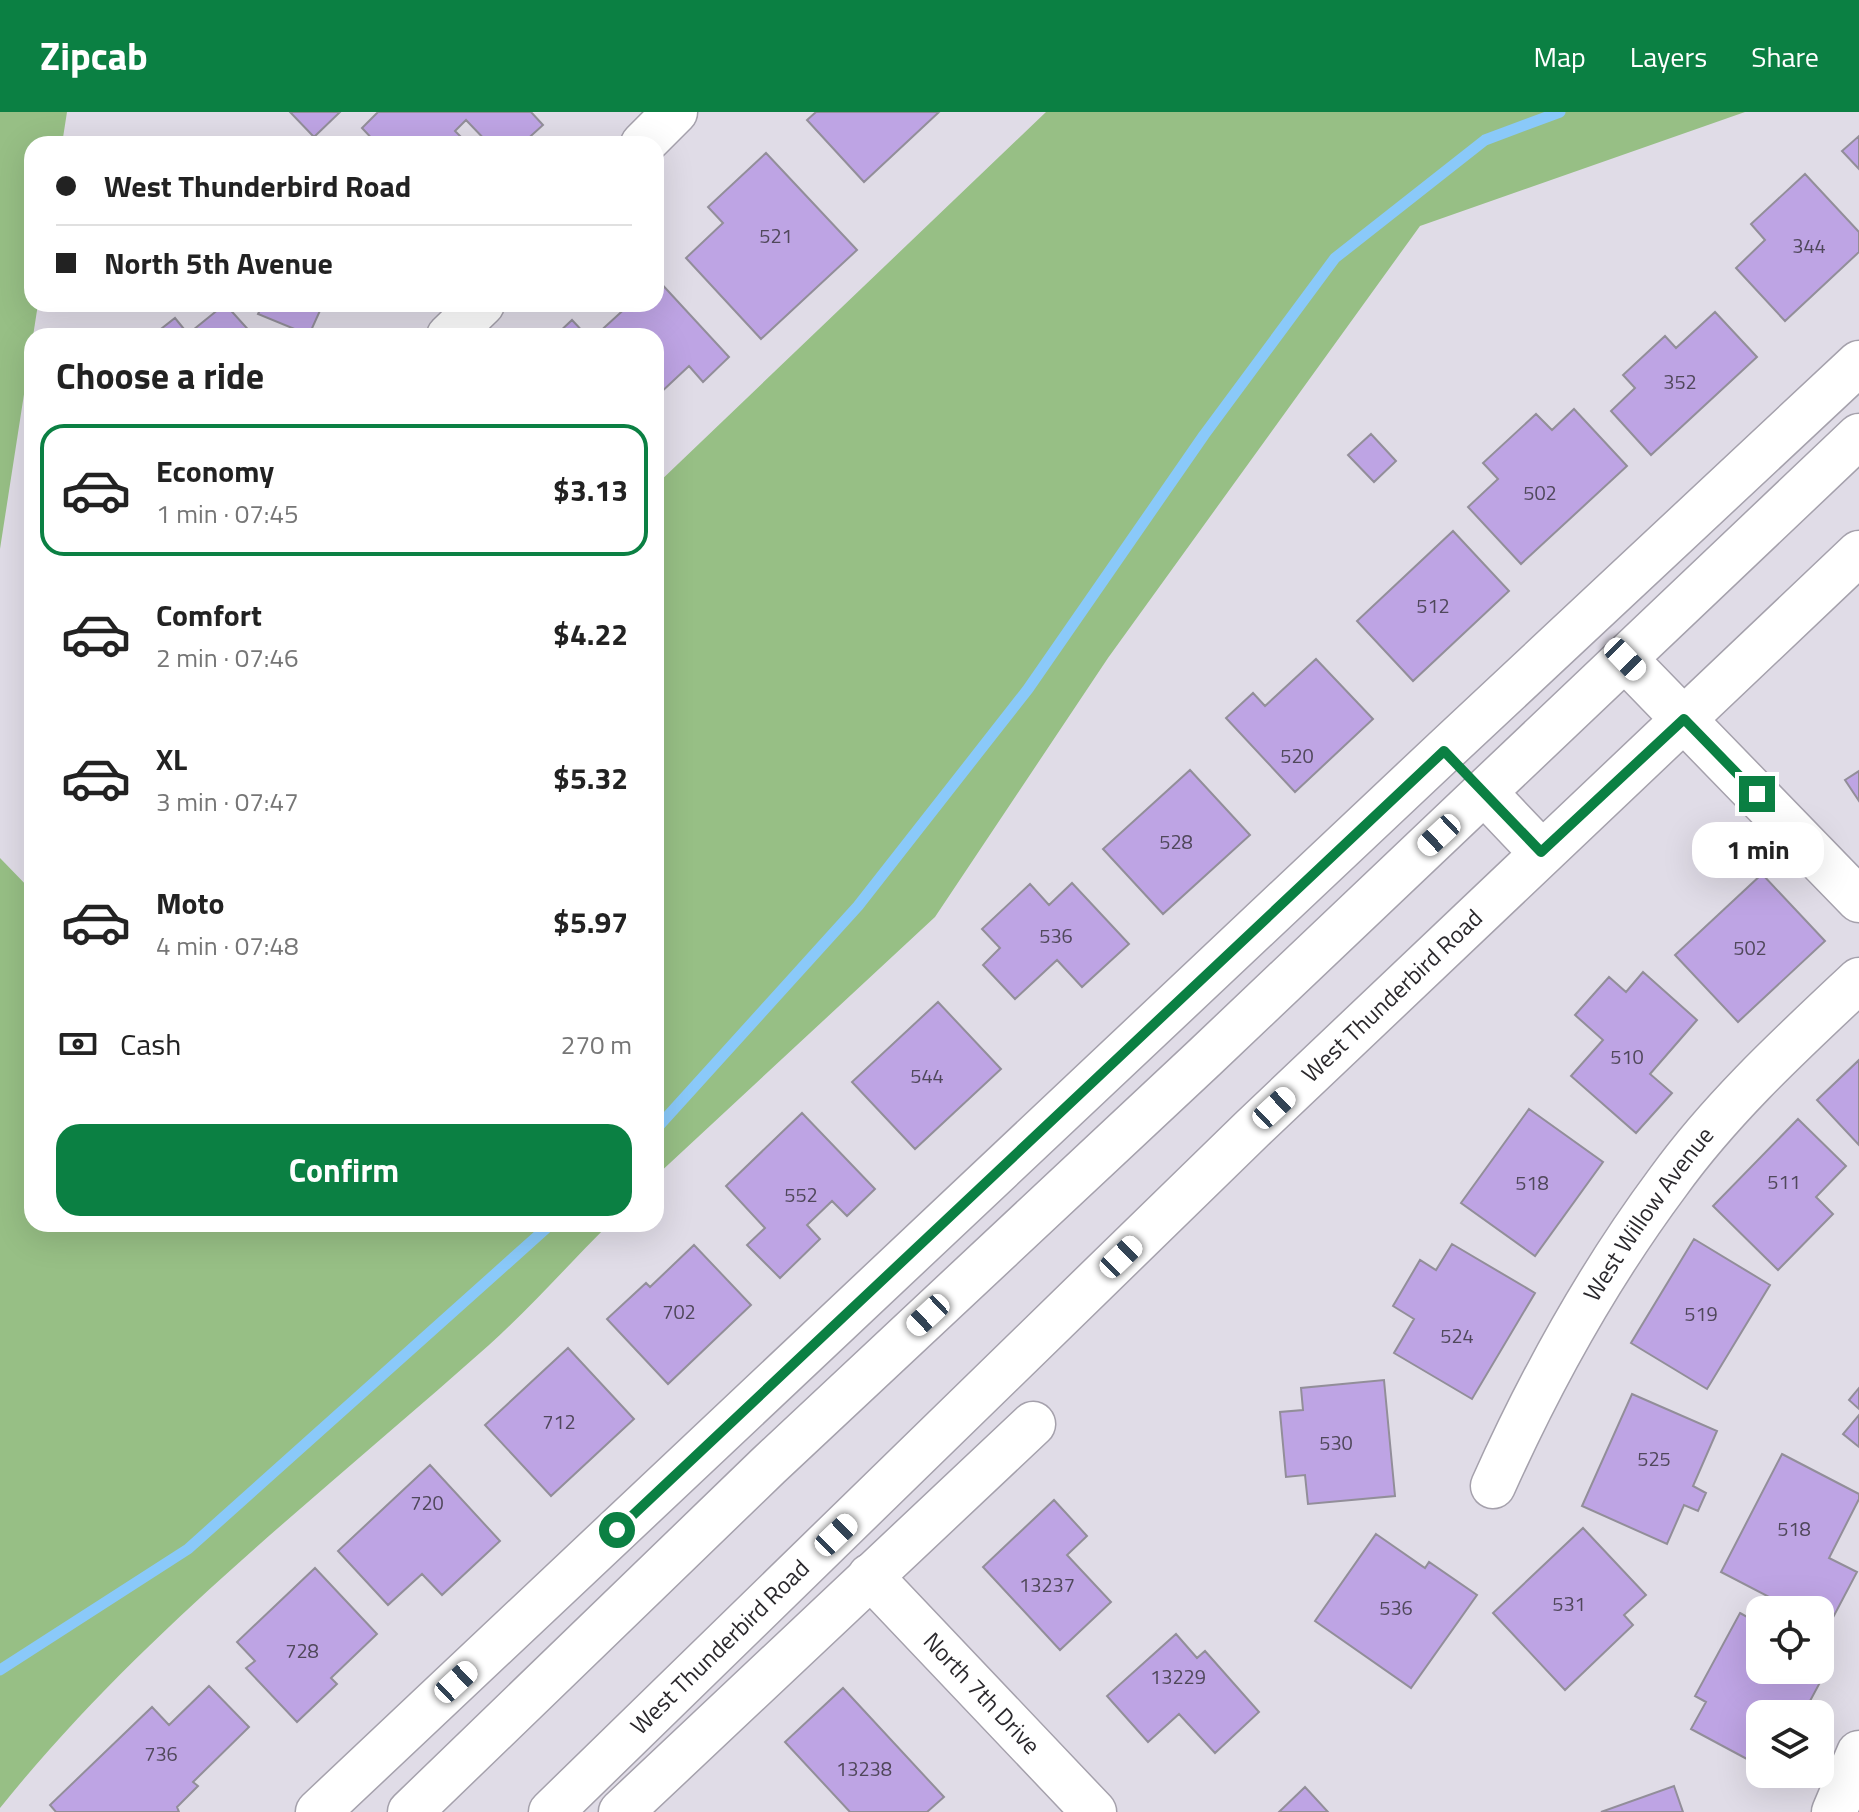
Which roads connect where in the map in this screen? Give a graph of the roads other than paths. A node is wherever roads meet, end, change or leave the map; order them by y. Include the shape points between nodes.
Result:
1 (674, 112) edge
2 (651, 136) edge
3 (474, 312) edge
4 (457, 328) edge
5 (1859, 363) edge
6 (1859, 436) edge
7 (1859, 553) edge
8 (1625, 659) junction
9 (1684, 719) junction
10 (1444, 751) junction
11 (1484, 792) junction
12 (1541, 852) junction
13 (1859, 900) edge
14 (1859, 980) edge
15 (1033, 1424) dead end
16 (1493, 1486) dead end
17 (870, 1576) junction
18 (1859, 1753) edge
19 (426, 1807) edge
20 (318, 1812) edge
21 (551, 1812) edge
22 (621, 1812) edge
23 (1094, 1812) edge
24 (1834, 1812) edge

1 - 2 street
3 - 4 street
5 - 10 street
6 - 8 street
7 - 9 street, West Thunderbird Road
8 - 9 street
8 - 11 street
9 - 12 street, West Thunderbird Road
9 - 13 street
10 - 11 street
10 - 20 street
11 - 12 street
11 - 19 street via 768,1466
12 - 21 street, West Thunderbird Road
14 - 16 street, West Willow Avenue via 1782,1052 1669,1180 1596,1285
15 - 17 street, West Thunderbird Road
17 - 22 street, West Thunderbird Road
17 - 23 street, North 7th Drive
18 - 24 street

